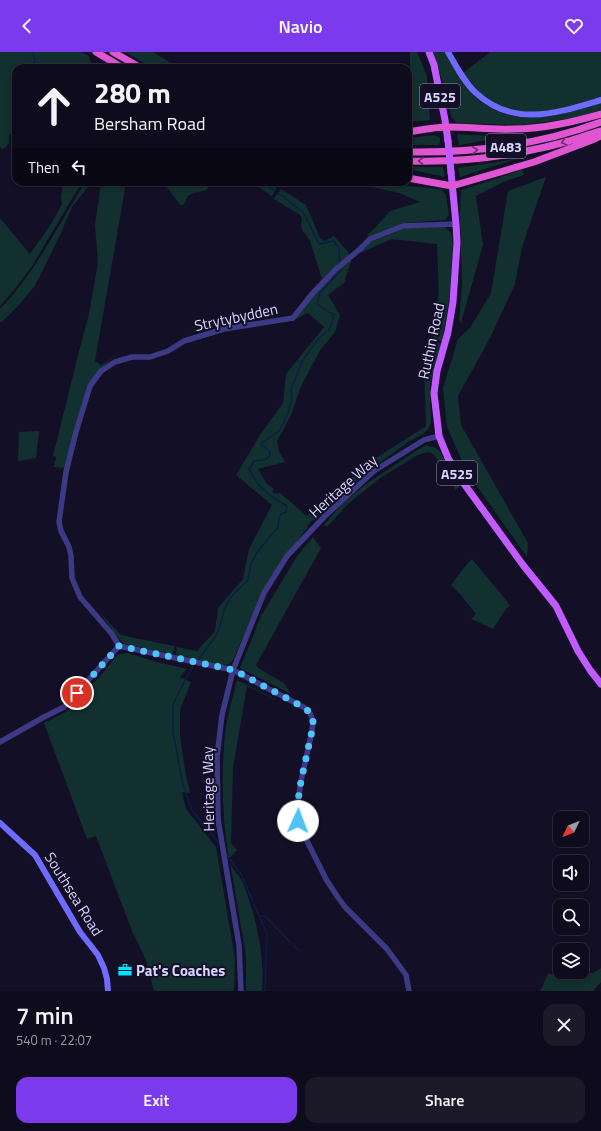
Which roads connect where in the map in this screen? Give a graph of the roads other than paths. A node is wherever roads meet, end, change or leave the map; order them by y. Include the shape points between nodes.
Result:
1 (96, 52) edge
2 (113, 52) edge
3 (429, 52) edge
4 (448, 52) edge
5 (116, 64) edge
6 (134, 64) edge
7 (601, 100) edge
8 (601, 114) edge
9 (601, 122) edge
10 (446, 127) junction
11 (412, 131) edge
12 (601, 131) edge
13 (601, 136) edge
14 (412, 152) edge
15 (412, 161) edge
16 (412, 179) edge
17 (452, 186) junction
18 (456, 224) junction
19 (439, 436) junction
20 (119, 646) junction
21 (234, 670) junction
22 (601, 684) edge
23 (0, 742) edge
24 (0, 823) edge
25 (108, 991) edge
26 (241, 991) edge
27 (409, 991) edge

1 - 5 highway
2 - 6 highway
3 - 10 main road, Ruthin Road / A525
4 - 7 main road via 475,92 493,106 506,112 537,115 555,113
8 - 10 highway, A483 via 533,128
14 -> 9 highway, A483 via 489,149 555,136
10 - 11 highway, A483
10 - 17 main road, Ruthin Road / A525, bridge
12 -> 15 highway, A483 via 536,150 493,157
13 - 17 highway, A483 via 534,162
16 - 17 highway
17 - 18 main road, Ruthin Road / A525
18 - 19 main road, Ruthin Road / A525 via 453,302 434,393
18 - 20 street, Strytybydden via 403,226 370,239 312,294 293,318 224,329 184,341 168,351 150,357 132,357 115,362 101,371 90,386 76,432 66,472 59,522 69,548 72,578 80,597
19 - 21 street, Heritage Way via 424,440 374,470 287,556 264,593
19 - 22 main road, Ruthin Road / A525 via 462,481 556,606 578,651
20 - 21 street
20 - 23 street via 64,707
21 - 26 street, Heritage Way via 222,715 216,757 218,819 239,945
21 - 27 street via 310,713 313,721 312,731 301,781 296,814 298,821 337,896 392,956 406,975
24 - 25 main road, Southsea Road via 35,855 80,932 98,955 104,968

